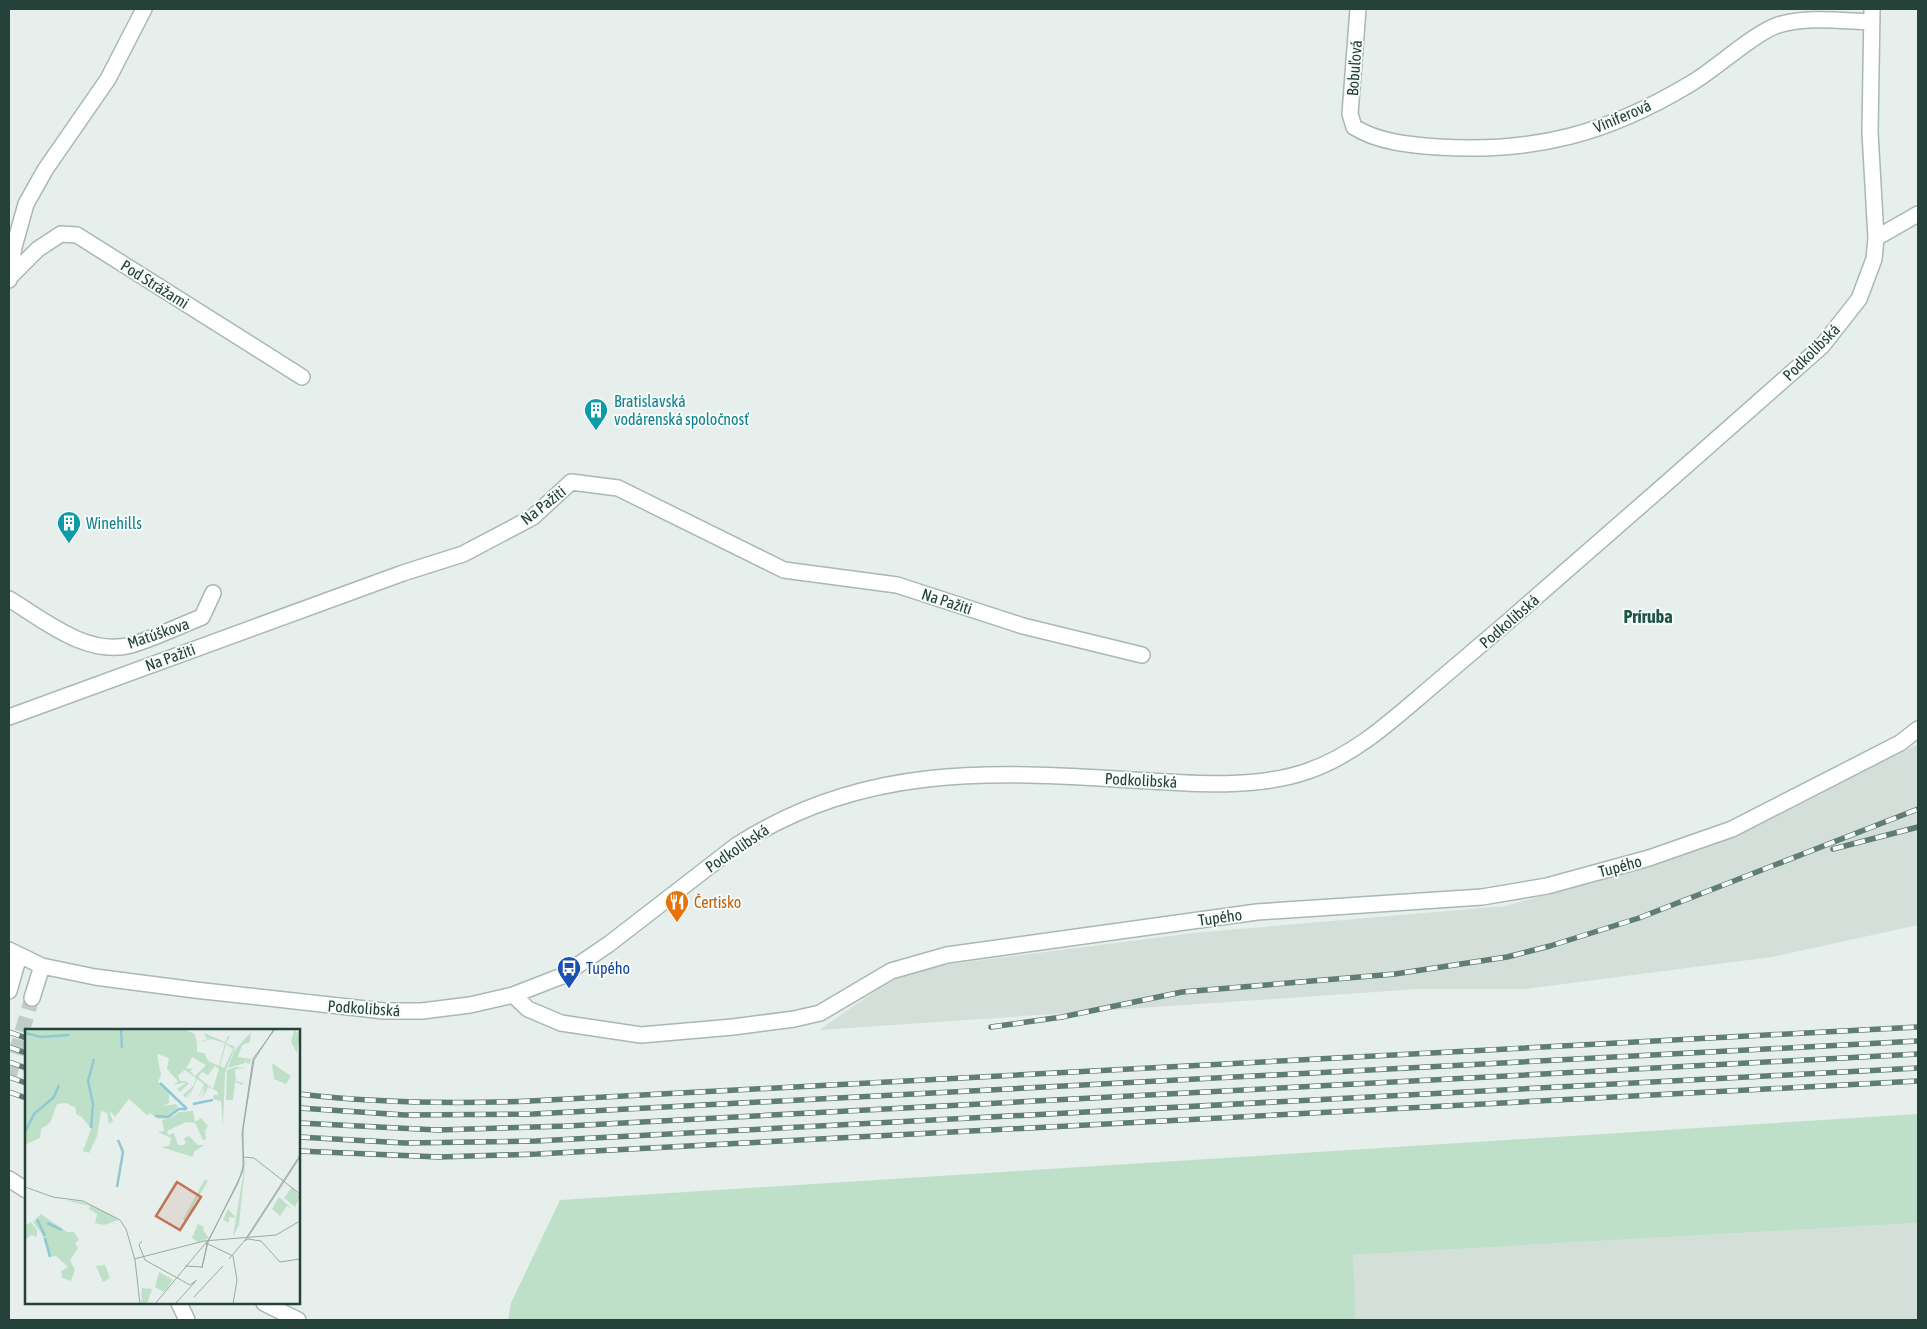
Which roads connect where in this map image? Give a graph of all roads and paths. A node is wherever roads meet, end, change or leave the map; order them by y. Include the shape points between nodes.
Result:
1 (144, 9) edge
2 (1358, 9) edge
3 (1872, 15) edge
4 (1354, 128) joint
5 (1918, 214) edge
6 (1876, 238) junction
7 (10, 279) edge
8 (302, 377) dead end
9 (213, 593) dead end
10 (9, 599) edge
11 (1142, 654) dead end
12 (9, 717) edge
13 (1918, 729) edge
14 (14, 953) edge
15 (42, 966) junction
16 (9, 991) edge
17 (513, 995) junction
18 (32, 998) tunnel mouth
19 (9, 1179) edge
20 (25, 1189) edge
21 (179, 1304) edge
22 (266, 1304) edge
23 (187, 1320) edge
24 (298, 1320) edge

1 - 7 street, Pod Strážami via 108,79 45,170 26,204 14,247
2 - 4 street, Bobuľová via 1350,114
3 - 4 street, Viniferová via 1800,20 1777,26 1690,84 1613,123 1567,138 1476,149 1419,145 1369,136
3 - 6 street, Podkolibská via 1870,132
5 - 6 street
6 - 17 street, Podkolibská via 1874,259 1859,299 1822,346 1482,645 1380,730 1337,758 1308,771 1258,782 1202,783 1007,774 906,780 867,788 825,801 759,831 587,960 562,976
7 - 8 street, Pod Strážami via 38,249 61,234 77,235
9 - 10 street, Matúškova via 202,617 120,646 80,642
11 - 12 street, Na Pažiti via 1023,626 897,585 784,570 618,488 570,482 533,517 463,554
13 - 17 street, Tupého via 1900,743 1732,829 1649,858 1547,886 1482,897 1258,912 947,955 891,971 820,1013 733,1027 641,1035 561,1024 528,1009
14 - 15 street, Podkolibská
14 - 16 street
15 - 17 street, Podkolibská via 104,979 384,1011 422,1011
15 - 18 street
19 - 20 street
21 - 23 street
22 - 24 street

